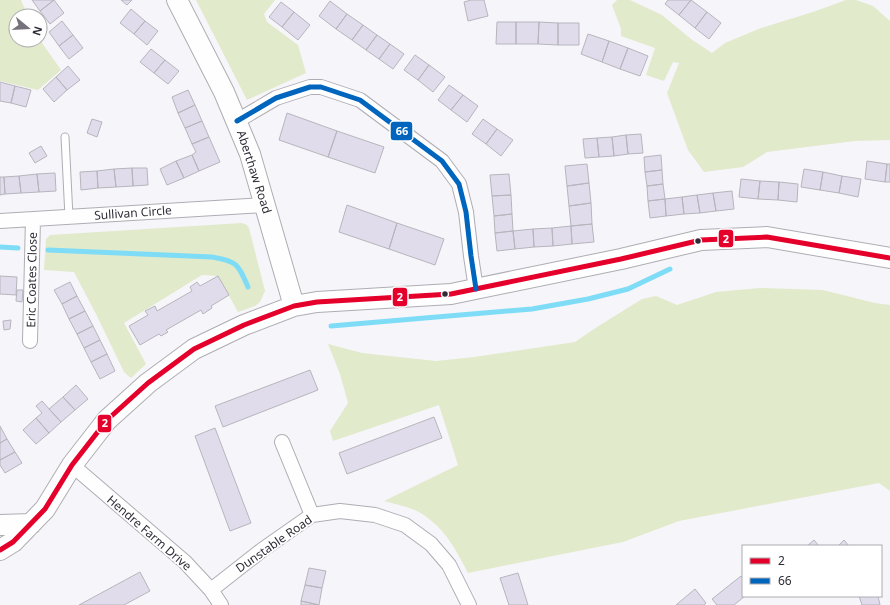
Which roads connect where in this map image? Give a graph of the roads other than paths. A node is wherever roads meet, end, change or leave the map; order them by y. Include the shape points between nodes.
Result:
1 (177, 0) edge
2 (237, 121) junction
3 (65, 137) dead end
4 (266, 205) junction
5 (69, 217) junction
6 (33, 219) junction
7 (0, 221) edge
8 (890, 258) edge
9 (476, 289) junction
10 (294, 306) junction
11 (30, 341) dead end
12 (282, 442) dead end
13 (72, 466) junction
14 (312, 515) junction
15 (31, 524) junction
16 (0, 525) edge
17 (0, 550) edge
18 (211, 590) junction
19 (221, 605) edge
20 (468, 605) edge

1 - 2 street, Aberthaw Road
2 - 4 street, Aberthaw Road
2 - 9 street via 276,98 310,87 321,87 360,100 442,161 459,184 466,212
3 - 5 lane
4 - 5 street, Sullivan Circle
4 - 10 street, Aberthaw Road
5 - 6 street, Sullivan Circle
6 - 7 street, Sullivan Circle
6 - 11 street, Eric Coates Close
8 - 9 street via 767,237 700,240
9 - 10 street via 451,294 317,302
10 - 13 street via 244,325 194,349 148,383 107,420
12 - 14 street
13 - 15 street via 45,508
13 - 18 street, Hendre Farm Drive via 185,562
14 - 18 street, Dunstable Road
14 - 20 street, Dunstable Road via 340,511 375,515 405,526 431,544 449,565
15 - 16 street
15 - 17 street via 13,542
18 - 19 street, Hendre Farm Drive

